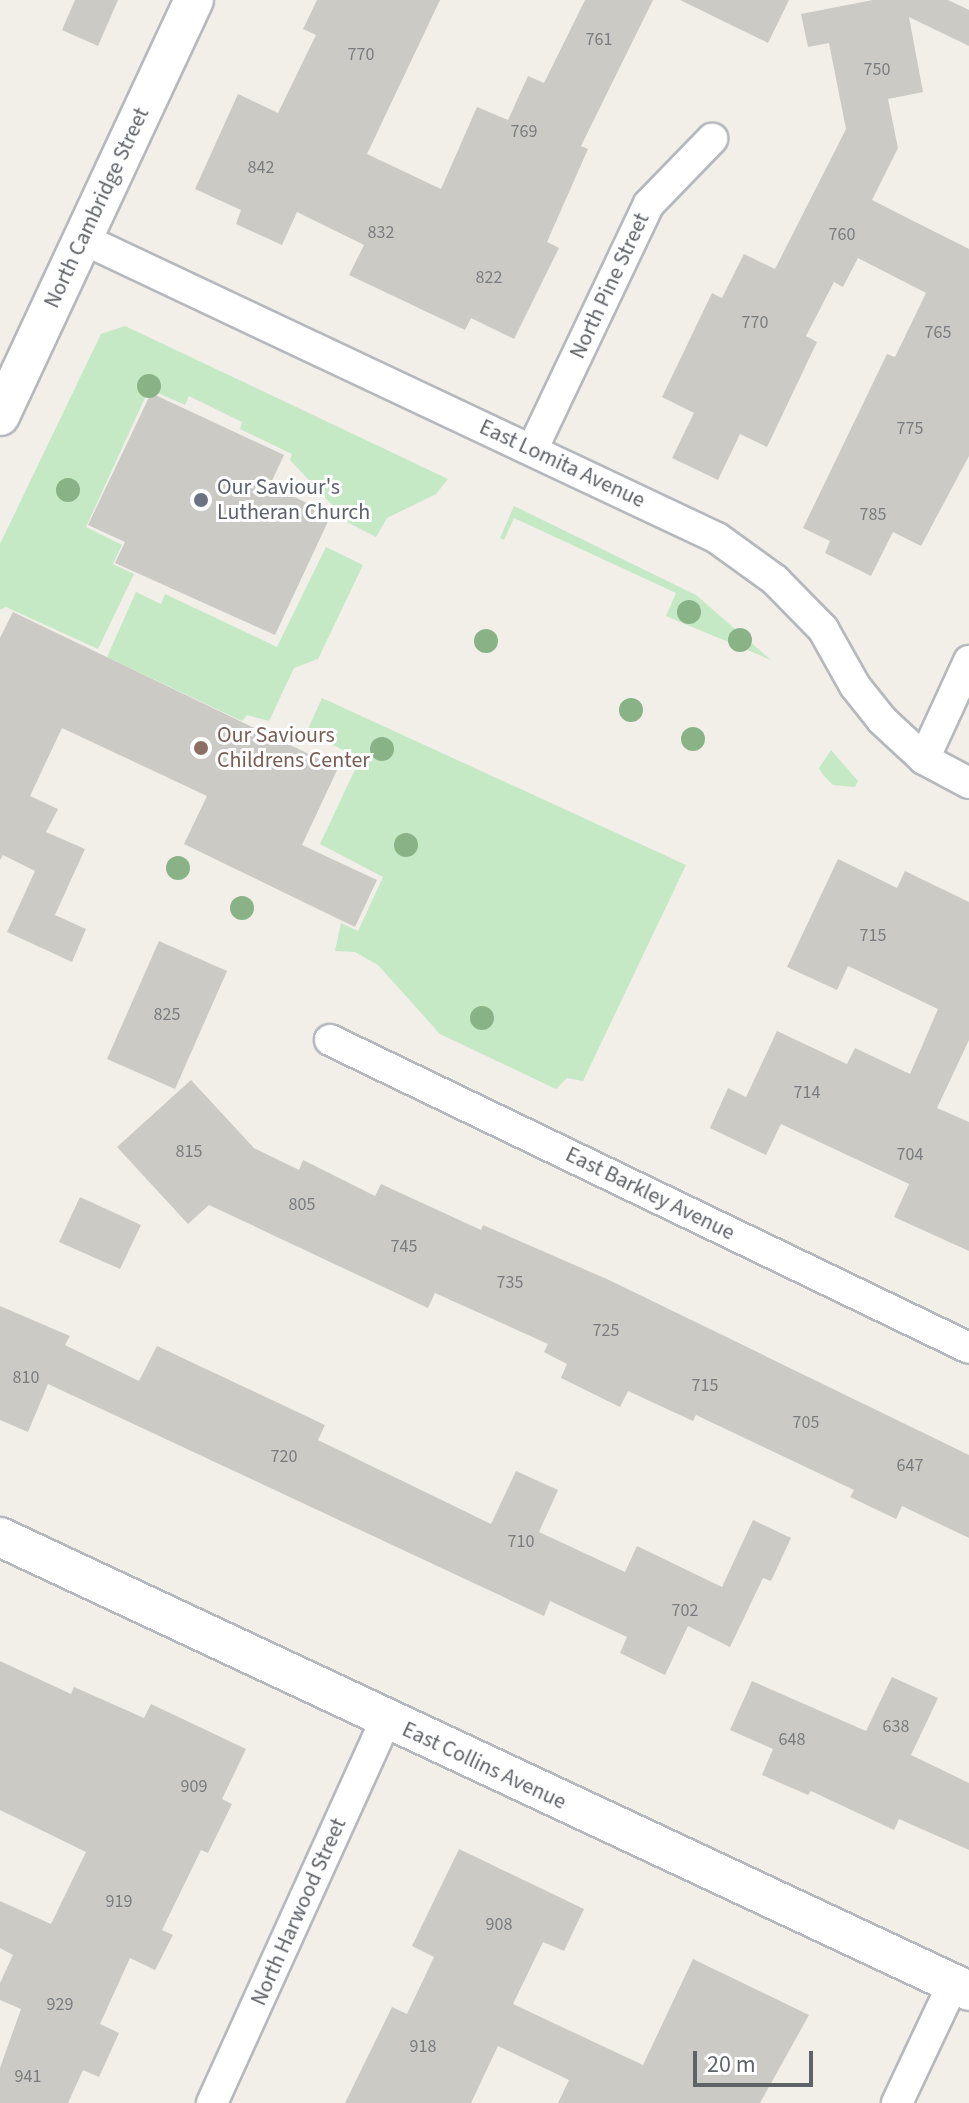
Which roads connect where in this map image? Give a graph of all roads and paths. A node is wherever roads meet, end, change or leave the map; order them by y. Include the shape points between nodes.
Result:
1 (194, 0) edge
2 (712, 139) dead end
3 (83, 239) junction
4 (0, 416) edge
5 (532, 450) junction
6 (969, 661) edge
7 (924, 759) junction
8 (969, 783) edge
9 (330, 1040) dead end
10 (969, 1348) edge
11 (0, 1537) edge
12 (386, 1720) junction
13 (961, 1988) edge
14 (212, 2103) edge
15 (897, 2103) edge

1 - 3 street, North Cambridge Street
2 - 5 street, North Pine Street via 649,204
3 - 4 street, North Cambridge Street
3 - 5 street, East Lomita Avenue
5 - 7 street, East Lomita Avenue via 717,538 775,580 823,629 855,686 882,720
6 - 7 street
7 - 8 street, East Lomita Avenue
9 - 10 street, East Barkley Avenue
11 - 12 street, East Collins Avenue
12 - 13 street, East Collins Avenue
12 - 14 street, North Harwood Street
13 - 15 street

